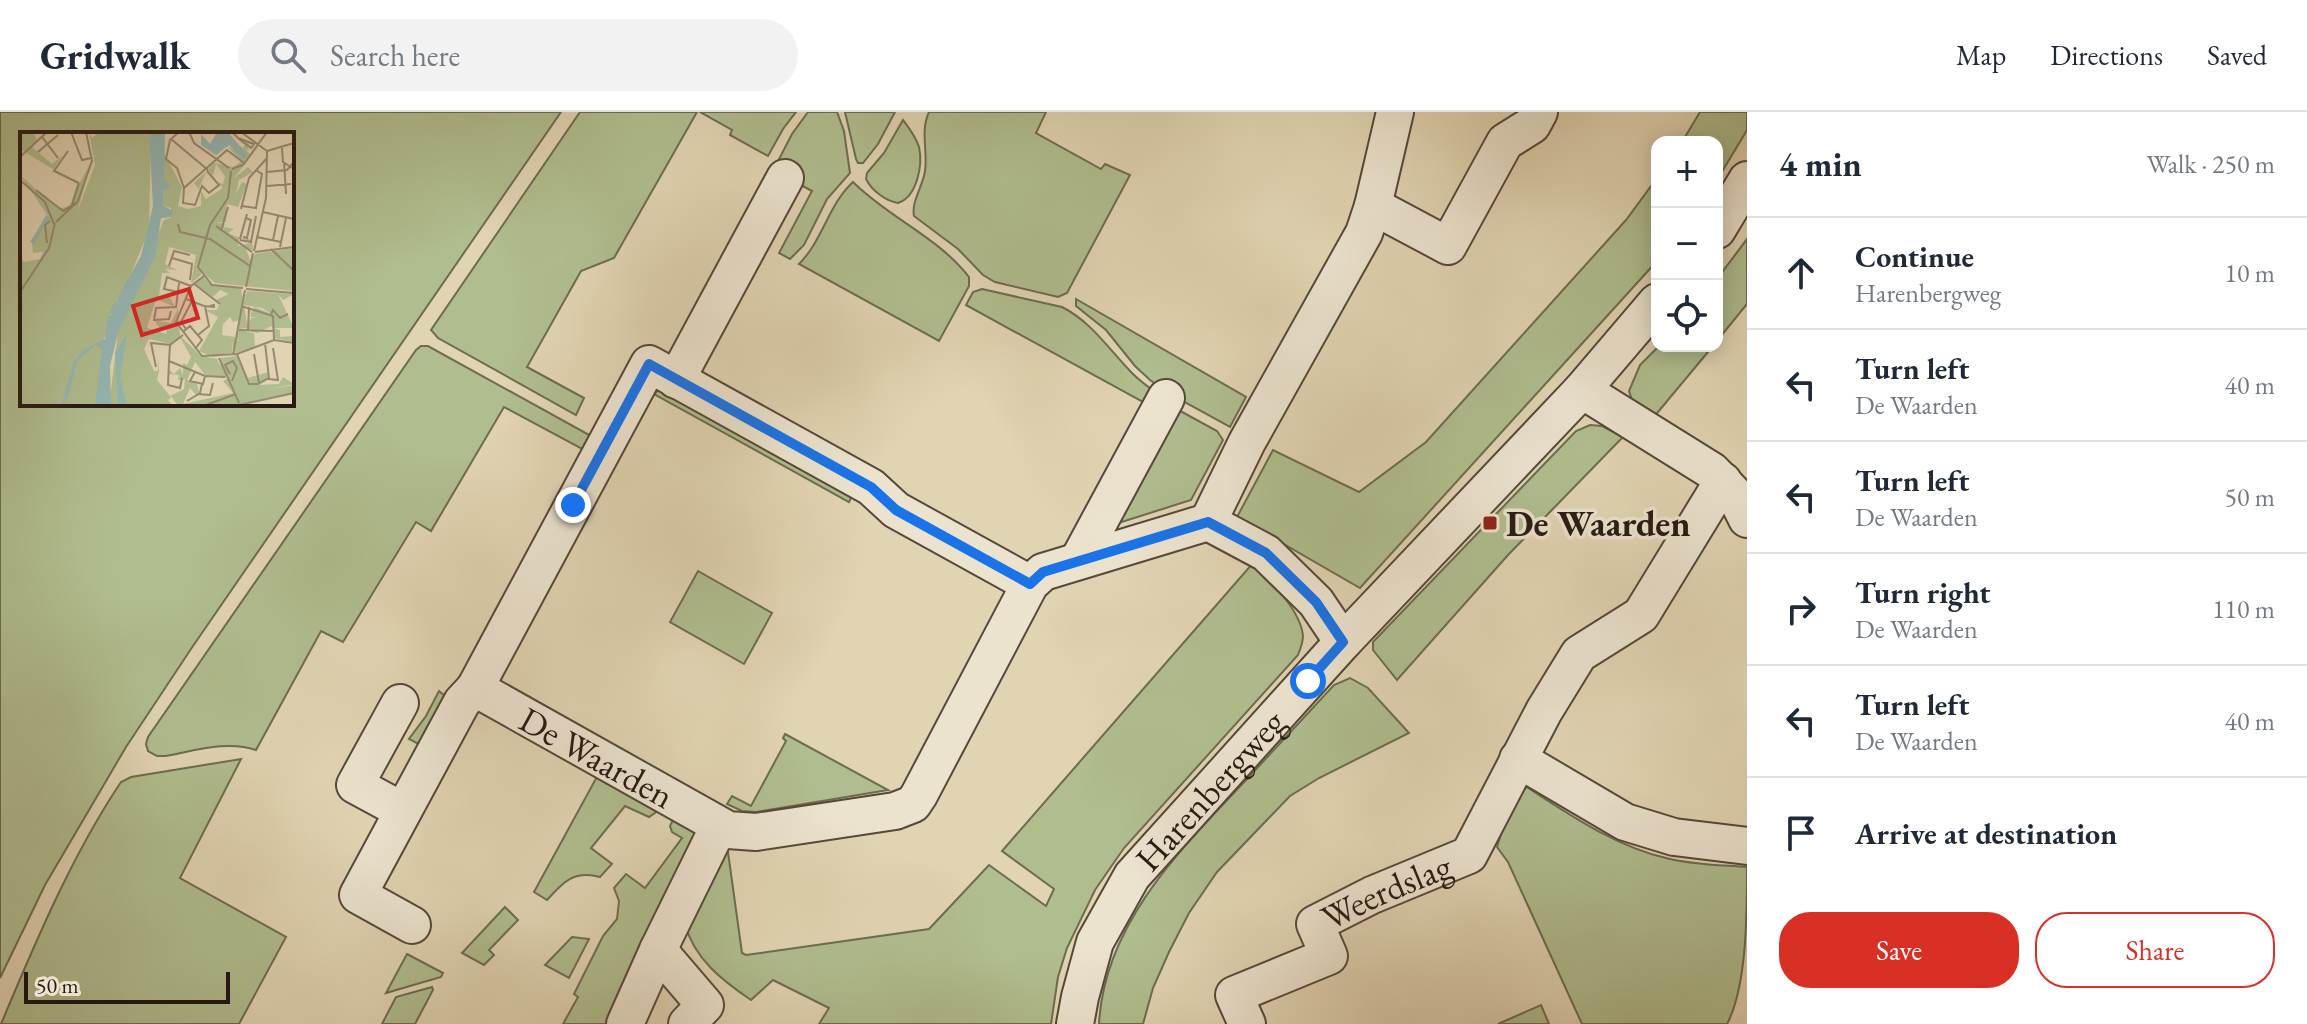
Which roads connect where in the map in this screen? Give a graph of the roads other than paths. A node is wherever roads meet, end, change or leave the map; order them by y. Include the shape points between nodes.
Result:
1 (1395, 112) edge
2 (1539, 112) edge
3 (785, 178) dead end
4 (1747, 180) edge
5 (1373, 206) junction
6 (1723, 220) edge
7 (1651, 309) edge
8 (676, 380) junction
9 (1582, 390) junction
10 (1166, 398) dead end
11 (1738, 496) edge
12 (1208, 522) junction
13 (1079, 559) junction
14 (1030, 584) junction
15 (1343, 642) junction
16 (475, 688) junction
17 (400, 703) dead end
18 (1518, 759) junction
19 (403, 811) junction
20 (719, 826) junction
21 (1747, 846) edge
22 (412, 925) dead end
23 (658, 950) junction
24 (625, 1024) edge
25 (687, 1024) edge
26 (1075, 1024) edge
27 (1247, 1024) edge

1 - 5 street
2 - 5 street via 1532,125 1505,142 1448,246
3 - 8 street
4 - 6 street
5 - 12 street via 1364,233
7 - 9 street, Harenbergweg
8 - 14 street via 871,487 896,510
8 - 16 street via 649,364
9 - 11 street, Weerdslag
9 - 15 street, Harenbergweg
10 - 13 street
11 - 18 street, Weerdslag via 1641,615 1579,654
12 - 13 street
12 - 15 street via 1266,553 1316,602
13 - 14 street via 1043,572
14 - 20 street, De Waarden via 913,804 756,832
15 - 26 street, Harenbergweg via 1132,876 1095,942
16 - 19 street via 462,702
16 - 20 street, De Waarden
17 - 19 street via 355,785
18 - 21 street via 1625,822 1674,837
18 - 27 street, Weerdslag via 1469,855 1315,924 1329,956 1234,995
19 - 22 street via 358,895
20 - 23 street
23 - 24 street
23 - 25 street via 705,1005

